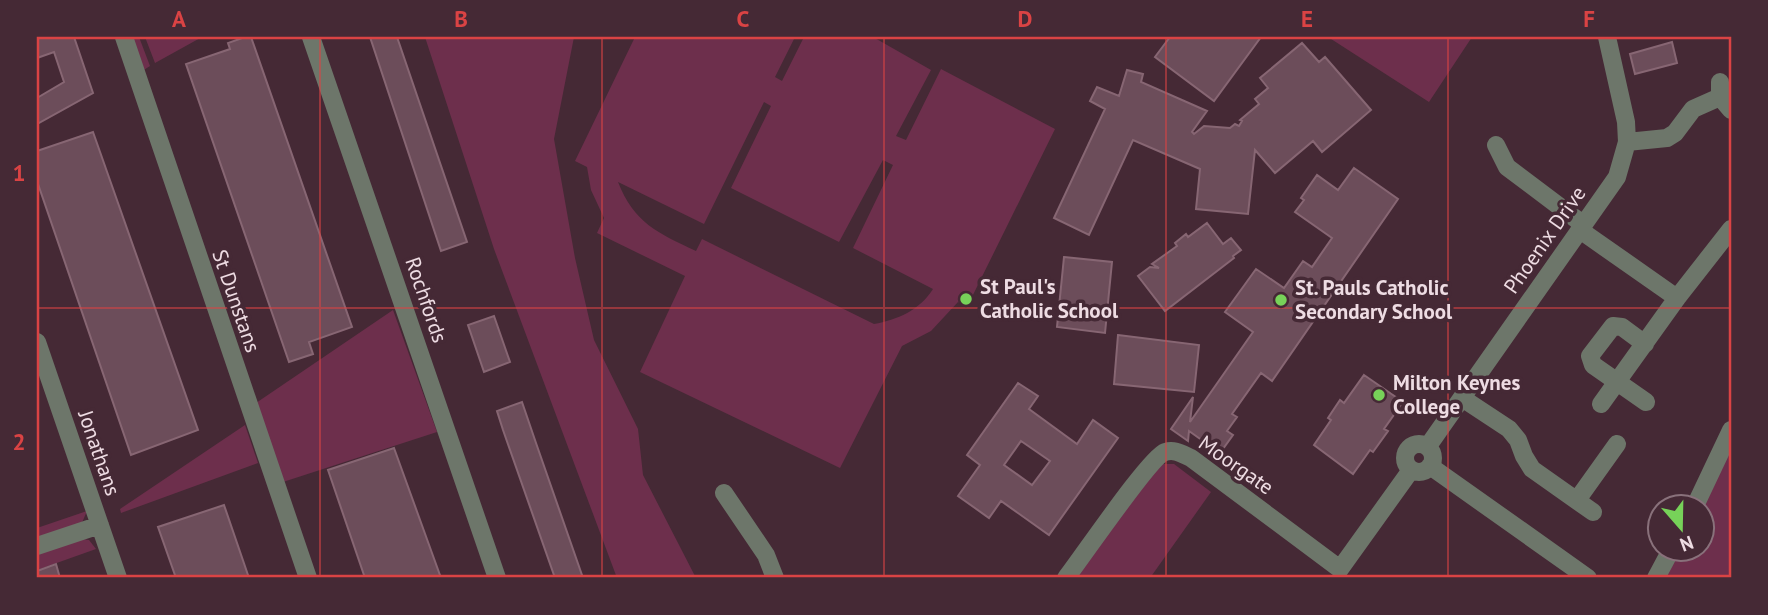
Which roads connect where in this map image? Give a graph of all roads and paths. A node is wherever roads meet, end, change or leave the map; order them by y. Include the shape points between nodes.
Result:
1 (124, 37) edge
2 (311, 37) edge
3 (1607, 37) edge
4 (1724, 96) edge
5 (1627, 142) junction
6 (1496, 145) dead end
7 (1582, 227) junction
8 (1731, 229) edge
9 (1677, 298) junction
10 (37, 342) edge
11 (1645, 344) junction
12 (1618, 382) junction
13 (1462, 398) junction
14 (1646, 402) dead end
15 (1601, 404) dead end
16 (1731, 430) edge
17 (1617, 444) dead end
18 (1428, 446) junction
19 (1430, 466) junction
20 (1411, 470) junction
21 (1702, 492) edge
22 (724, 493) dead end
23 (1577, 500) junction
24 (1593, 512) dead end
25 (100, 524) junction
26 (37, 546) edge
27 (1665, 562) edge
28 (118, 578) edge
29 (308, 578) edge
30 (497, 578) edge
31 (775, 578) edge
32 (1066, 578) edge
33 (1588, 578) edge
34 (1656, 578) edge

1 - 29 street, St Dunstans
2 - 30 street, Rochfords
3 - 5 street, Phoenix Drive
4 - 5 street via 1693,109 1667,138
5 - 7 street, Phoenix Drive via 1617,177
6 - 7 street via 1507,167
7 - 9 street
7 - 13 street, Phoenix Drive
8 - 9 street
9 - 11 street
10 - 25 street, Jonathans
11 - 12 street
11 - 12 street via 1618,325 1609,329 1591,353 1590,362
12 - 14 street
12 - 15 street
13 - 18 street, Phoenix Drive
13 - 23 street via 1508,429 1532,469
16 - 21 street
17 - 23 street
18 - 19 street via 1433,459
18 - 20 street via 1413,444 1407,449 1404,456
19 - 20 street via 1425,471
19 - 33 street
20 - 32 street, Moorgate via 1340,569 1191,458 1177,451 1163,453 1145,469
22 - 31 street via 766,555
23 - 24 street
25 - 26 street
25 - 28 street, Jonathans
27 - 34 street

